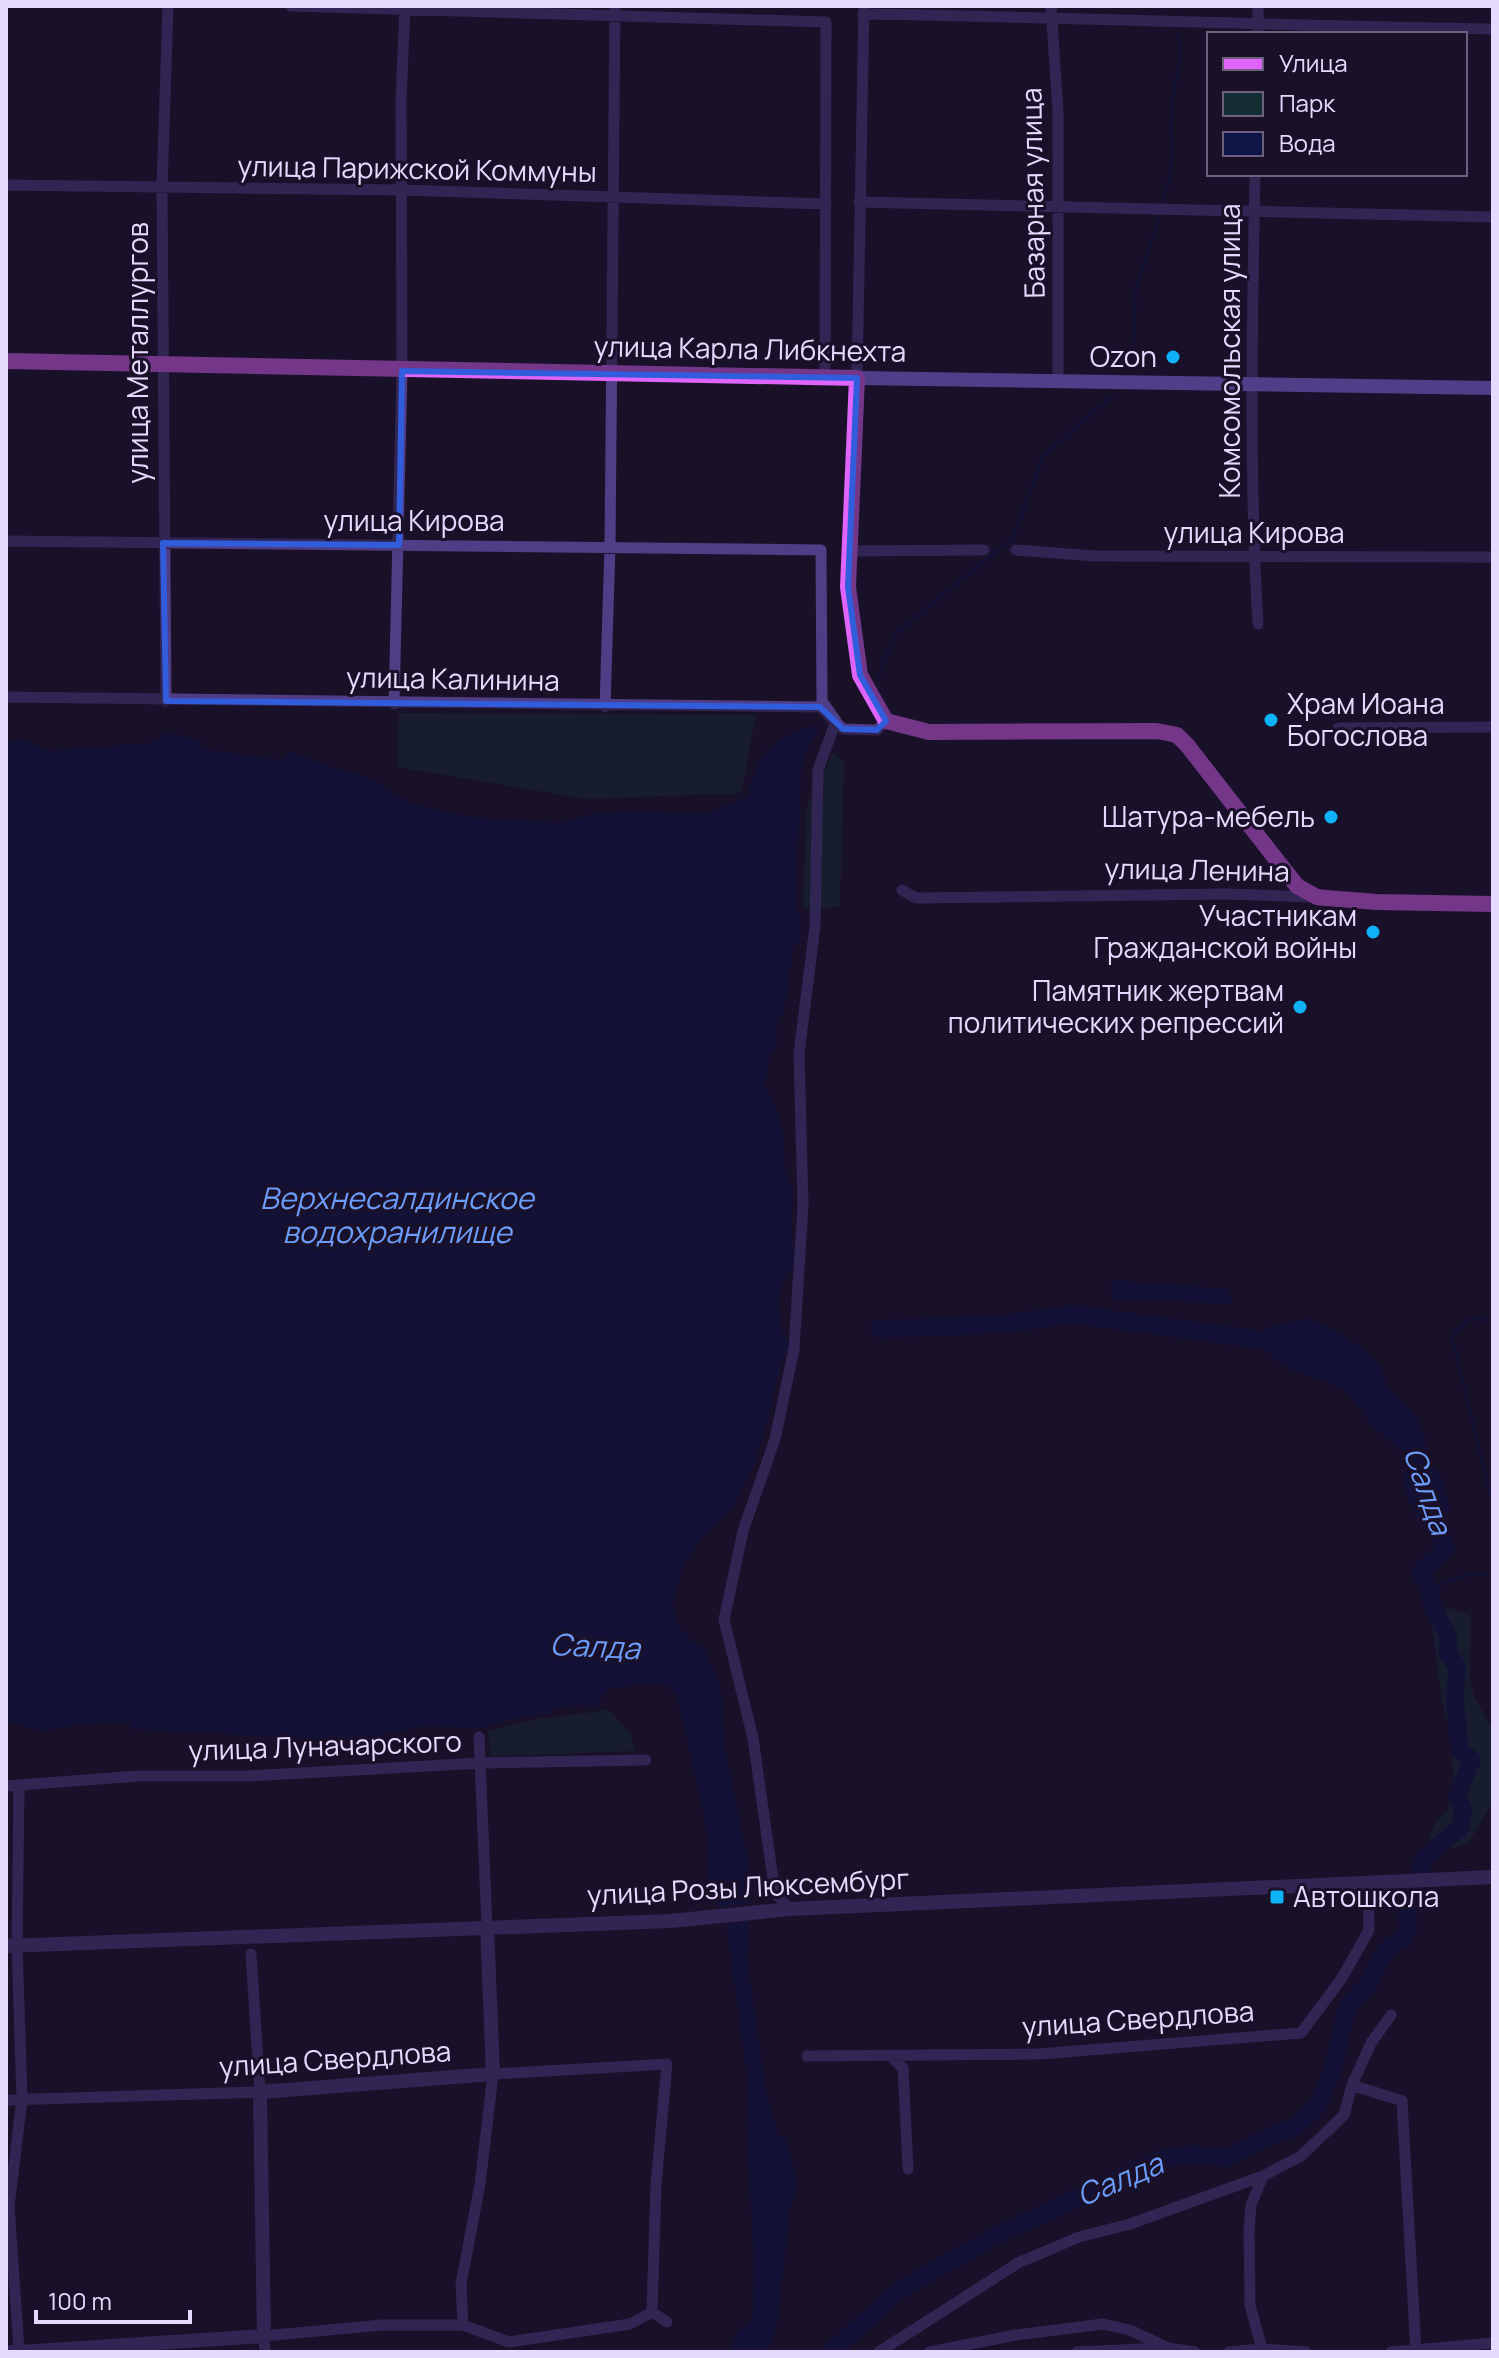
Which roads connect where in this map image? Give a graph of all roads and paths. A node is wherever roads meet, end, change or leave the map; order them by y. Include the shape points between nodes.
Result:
1 (168, 6) edge
2 (291, 6) edge
3 (1258, 6) edge
4 (405, 8) edge
5 (864, 10) edge
6 (615, 11) edge
7 (1051, 11) edge
8 (1493, 29) edge
9 (1258, 30) edge
10 (1255, 176) edge
11 (6, 185) edge
12 (162, 188) junction
13 (402, 190) junction
14 (613, 196) junction
15 (859, 202) junction
16 (826, 204) junction
17 (1059, 207) junction
18 (1254, 211) junction
19 (1493, 217) edge
20 (6, 361) edge
21 (164, 365) junction
22 (402, 371) junction
23 (611, 372) junction
24 (825, 377) junction
25 (857, 378) junction
26 (1058, 380) junction
27 (1252, 385) junction
28 (1493, 388) edge
29 (6, 541) edge
30 (163, 543) junction
31 (399, 545) junction
32 (610, 546) junction
33 (984, 550) dead end
34 (1016, 550) dead end
35 (849, 551) junction
36 (1493, 557) edge
37 (1254, 558) junction
38 (1258, 624) dead end
39 (6, 697) edge
40 (166, 701) junction
41 (394, 704) junction
42 (605, 707) junction
43 (836, 721) junction
44 (886, 721) junction
45 (1493, 727) edge
46 (1338, 728) dead end
47 (902, 890) dead end
48 (1317, 897) junction
49 (1493, 904) edge
50 (479, 1737) dead end
51 (646, 1760) dead end
52 (480, 1763) junction
53 (12, 1786) edge
54 (1493, 1877) edge
55 (1368, 1883) junction
56 (790, 1909) junction
57 (487, 1926) junction
58 (11, 1946) edge
59 (251, 1954) dead end
60 (1391, 2015) dead end
61 (890, 2055) junction
62 (807, 2056) dead end
63 (493, 2074) junction
64 (1352, 2085) junction
65 (260, 2092) junction
66 (22, 2099) junction
67 (6, 2100) edge
68 (908, 2169) dead end
69 (1263, 2176) junction
70 (652, 2312) junction
71 (667, 2322) dead end
72 (463, 2325) junction
73 (264, 2336) junction
74 (1493, 2343) edge
75 (508, 2347) edge
76 (1168, 2348) junction
77 (15, 2351) edge
78 (1260, 2351) edge
79 (1416, 2351) edge
80 (265, 2352) edge
81 (879, 2352) edge
82 (929, 2352) edge
83 (1077, 2352) edge
84 (1195, 2352) edge
85 (1229, 2352) edge
86 (1306, 2352) edge
87 (1391, 2352) edge

1 - 12 street, улица Металлургов
2 - 4 street
3 - 9 street
4 - 6 street
4 - 13 street
5 - 7 street
5 - 15 street
6 - 14 street
6 - 16 street via 826,22
7 - 9 street
7 - 17 street, Базарная улица
8 - 9 street
10 - 18 street, Комсомольская улица
11 - 12 street, улица Парижской Коммуны
12 - 13 street, улица Парижской Коммуны
12 - 21 street, улица Металлургов
13 - 14 street, улица Парижской Коммуны
13 - 22 street
14 - 16 street, улица Парижской Коммуны
14 - 23 street
15 - 17 street
15 - 25 street
16 - 24 street
17 - 18 street
17 - 26 street, Базарная улица
18 - 19 street
18 - 27 street, Комсомольская улица
20 - 21 main road, улица Карла Либкнехта
21 - 22 main road, улица Карла Либкнехта
21 - 30 street, улица Металлургов
22 - 23 main road, улица Карла Либкнехта
22 - 31 street
23 - 24 main road, улица Карла Либкнехта
23 - 32 street
24 - 25 main road, улица Карла Либкнехта
25 - 26 main road, улица Карла Либкнехта
25 - 35 main road
26 - 27 main road, улица Карла Либкнехта
27 - 28 main road, улица Карла Либкнехта
27 - 37 street, Комсомольская улица
29 - 30 street, улица Кирова
30 - 31 street, улица Кирова
30 - 40 street, улица Металлургов
31 - 32 street, улица Кирова
31 - 41 street
32 - 42 street
32 - 43 street, улица Кирова via 821,550 822,701
33 - 35 street
34 - 37 street, улица Кирова
35 - 44 main road via 848,587 860,675
36 - 37 street, улица Кирова
37 - 38 street, Комсомольская улица
39 - 40 street, улица Калинина
40 - 41 street, улица Калинина
41 - 42 street, улица Калинина
42 - 43 street, улица Калинина via 820,707
43 - 44 street, улица Калинина via 843,729 877,730
43 - 56 street via 818,770 815,926 799,1053 803,1205 794,1349 775,1439 743,1531 724,1620 753,1738 775,1893
44 - 48 main road via 929,732 1177,735 1297,886
45 - 46 street
47 - 48 street, улица Ленина via 916,898
48 - 49 main road, улица Ленина
50 - 52 street
51 - 52 street, улица Луначарского
52 - 53 street, улица Луначарского
52 - 57 street
53 - 58 street
54 - 55 street, улица Розы Люксембург
55 - 56 street, улица Розы Люксембург
55 - 61 street, улица Свердлова via 1369,1930 1301,2033 1039,2054
56 - 57 street, улица Розы Люксембург via 671,1921
57 - 58 street, улица Розы Люксембург
57 - 63 street
58 - 66 street
59 - 65 street
60 - 64 street
61 - 62 street, улица Свердлова
61 - 68 street via 903,2068
63 - 65 street, улица Свердлова
63 - 70 street, улица Свердлова via 667,2064
63 - 72 street via 461,2284
64 - 69 street via 1344,2115 1301,2156
64 - 79 street via 1402,2101
65 - 66 street, улица Свердлова
65 - 73 street
66 - 67 street, улица Свердлова
66 - 77 street via 9,2206
69 - 78 street via 1251,2205 1249,2230 1250,2305
69 - 81 street via 1079,2237 1018,2263
70 - 71 street
70 - 75 street via 630,2324
72 - 73 street via 382,2325
72 - 75 street
73 - 77 street
73 - 80 street
74 - 79 street
76 - 82 street via 1103,2324
76 - 83 street
76 - 84 street
78 - 85 street
78 - 86 street
79 - 87 street

